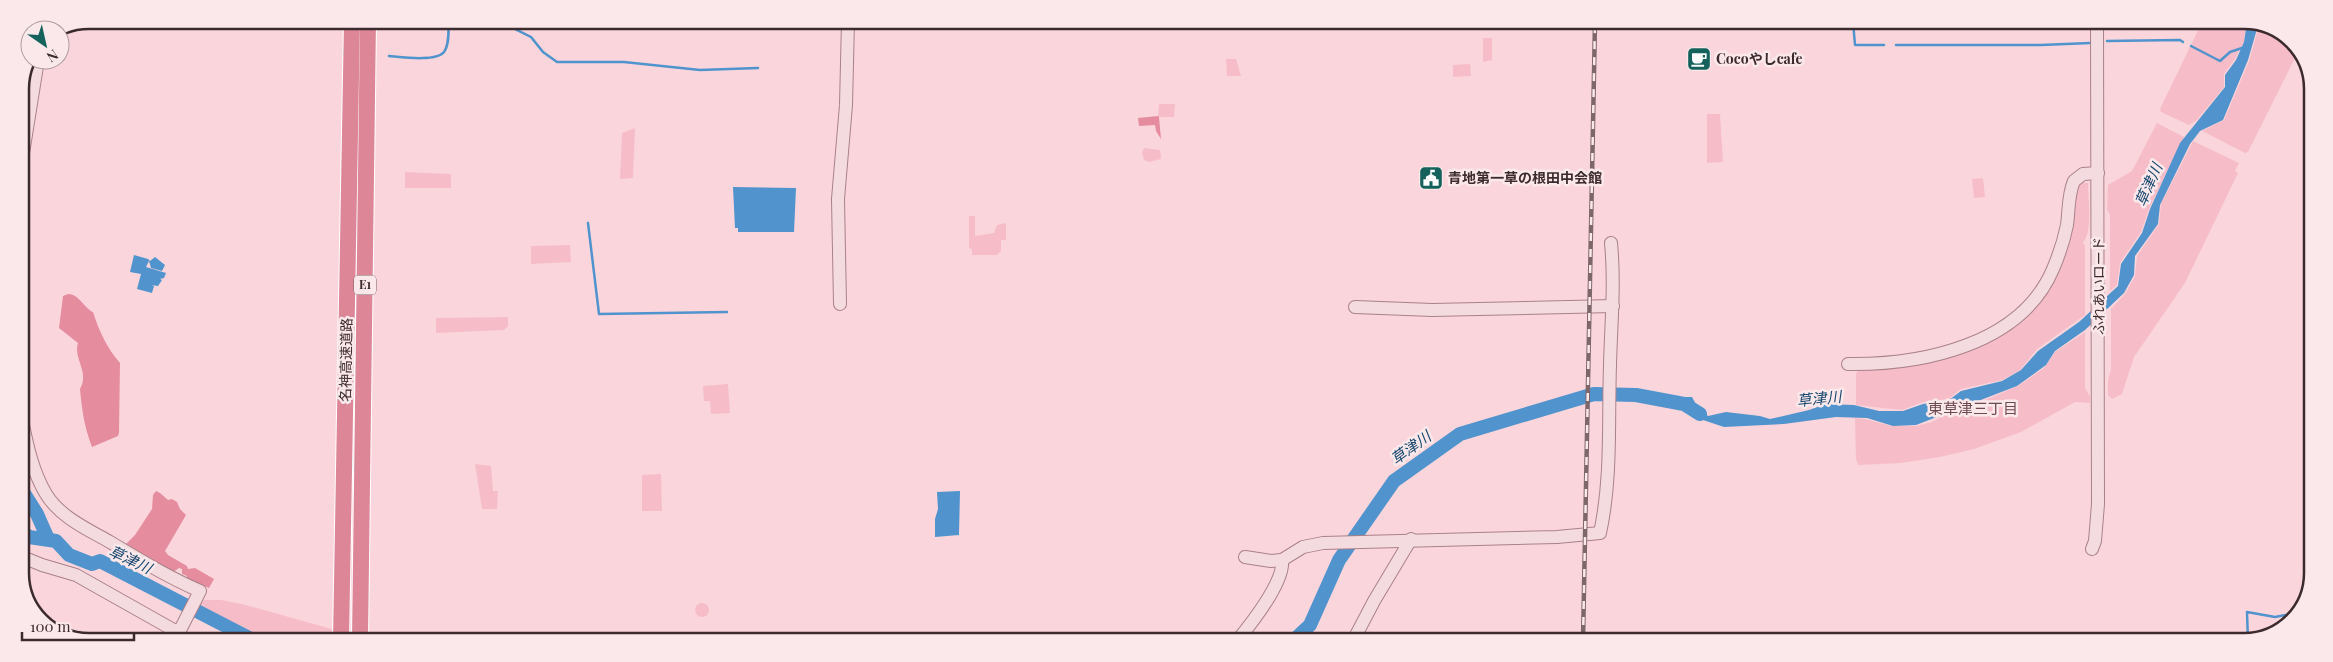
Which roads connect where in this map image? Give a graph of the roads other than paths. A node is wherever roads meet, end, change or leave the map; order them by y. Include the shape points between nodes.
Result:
1 (352, 29) edge
2 (368, 29) edge
3 (848, 29) edge
4 (2097, 29) edge
5 (36, 70) edge
6 (29, 116) edge
7 (2098, 173) junction
8 (1611, 243) dead end
9 (840, 304) dead end
10 (1613, 306) junction
11 (1356, 307) dead end
12 (1848, 364) dead end
13 (29, 450) edge
14 (1404, 540) junction
15 (2092, 549) dead end
16 (1246, 557) dead end
17 (29, 560) edge
18 (1282, 560) junction
19 (177, 633) edge
20 (180, 633) edge
21 (341, 633) edge
22 (360, 633) edge
23 (1243, 633) edge
24 (1357, 633) edge

1 - 21 highway, 名神高速道路 / E1
2 - 22 highway, 名神高速道路 / E1
3 - 9 street via 846,106 838,199
4 - 7 street, ふれあいロード
5 - 6 street
7 - 12 street via 2083,174 2074,181 2066,227 2053,269 2036,298 2015,318 1953,350 1895,362
7 - 15 street, ふれあいロード via 2098,504 2096,541
8 - 10 street
10 - 11 street via 1432,310
10 - 14 street via 1608,454 1600,533
13 - 20 street via 40,483 55,505 70,519 168,577 200,591
14 - 18 street via 1312,544
14 - 24 street
16 - 18 street
17 - 19 street via 76,575
18 - 23 street via 1283,566 1274,586

